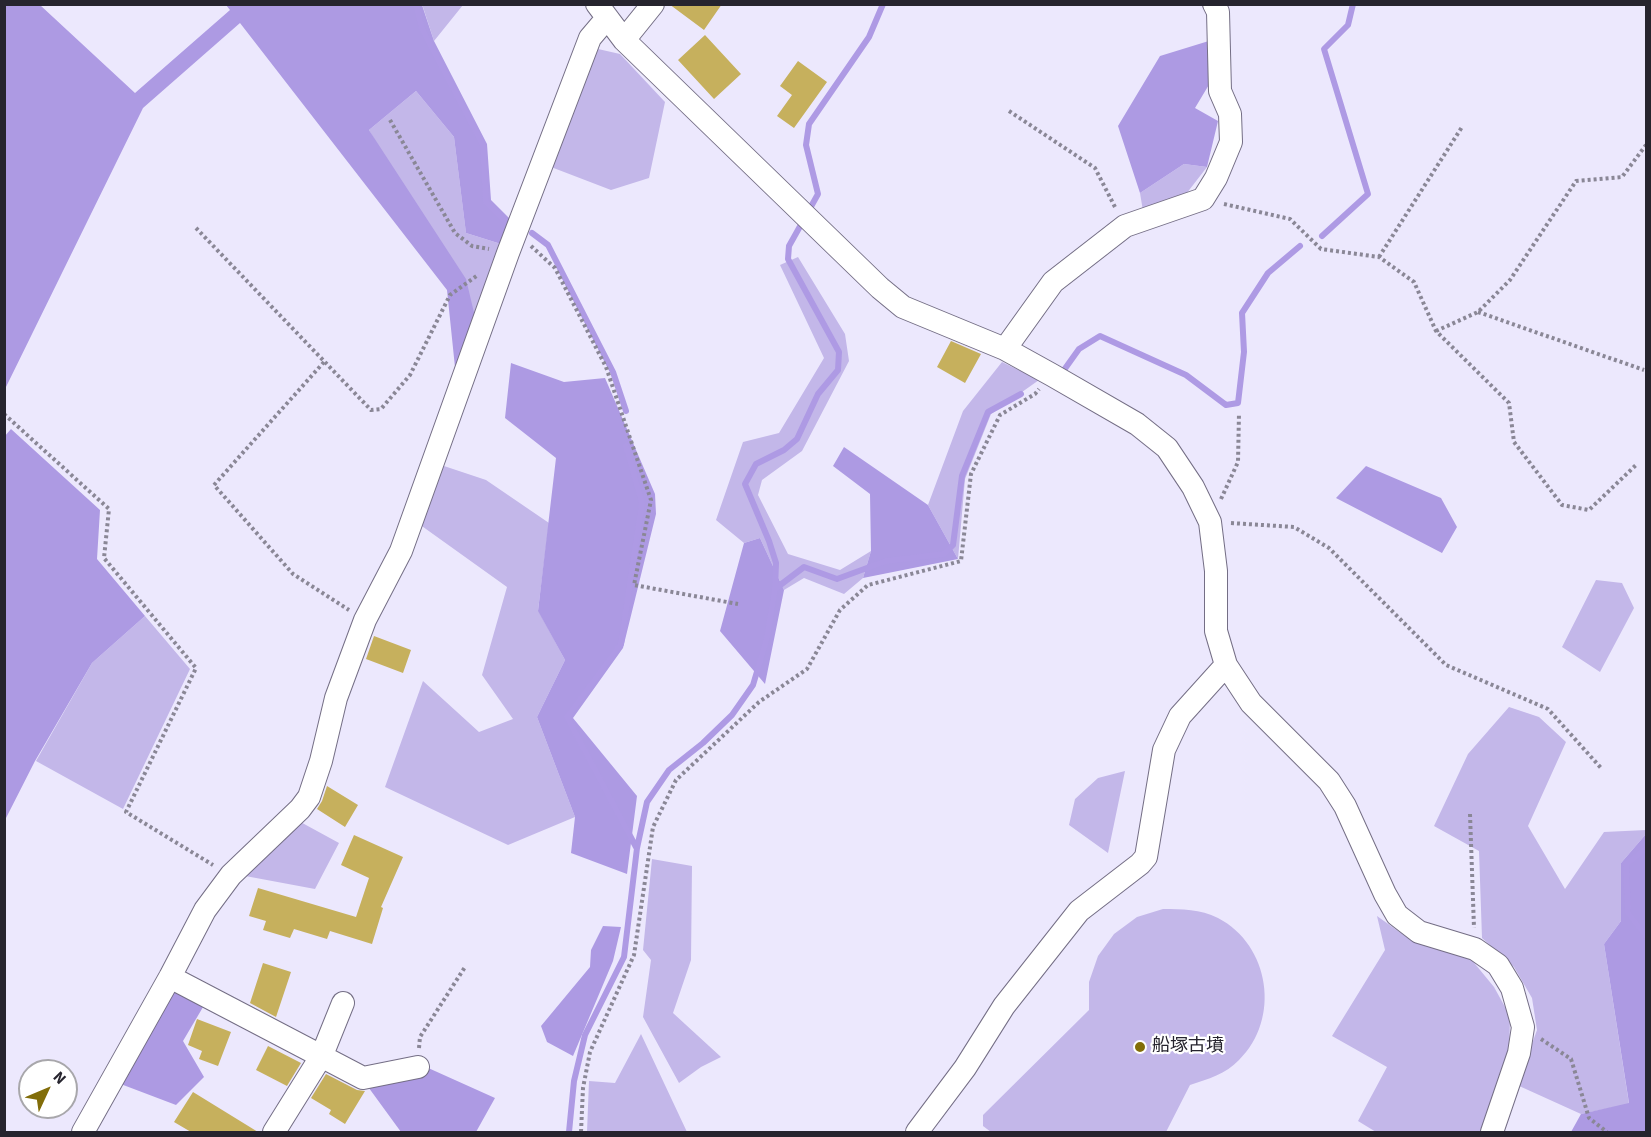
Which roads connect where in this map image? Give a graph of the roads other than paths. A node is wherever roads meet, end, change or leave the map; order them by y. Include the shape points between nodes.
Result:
1 (654, 4) edge
2 (1214, 4) edge
3 (602, 11) edge
4 (624, 40) junction
5 (1005, 349) junction
6 (1226, 665) junction
7 (170, 977) junction
8 (343, 1003) dead end
9 (322, 1055) junction
10 (418, 1067) road end
11 (83, 1132) edge
12 (274, 1132) edge
13 (917, 1132) edge
14 (1492, 1132) edge

1 - 4 street
2 - 5 street via 1218,12 1220,91 1230,114 1230,142 1203,200 1125,226 1053,282
3 - 4 street
3 - 7 street via 512,243 401,551 365,620 336,698 309,797 231,875 205,910
4 - 5 street via 903,307
5 - 6 street via 1137,424 1167,448 1210,522 1216,571 1216,631
6 - 13 street via 1180,716 1164,750 1146,857 1078,911 1004,1006 965,1068
6 - 14 street via 1251,703 1329,781 1397,915 1419,932 1475,949 1498,965 1512,988 1523,1027 1519,1053
7 - 9 street
7 - 11 street
8 - 9 street
9 - 10 street via 363,1078
9 - 12 street

